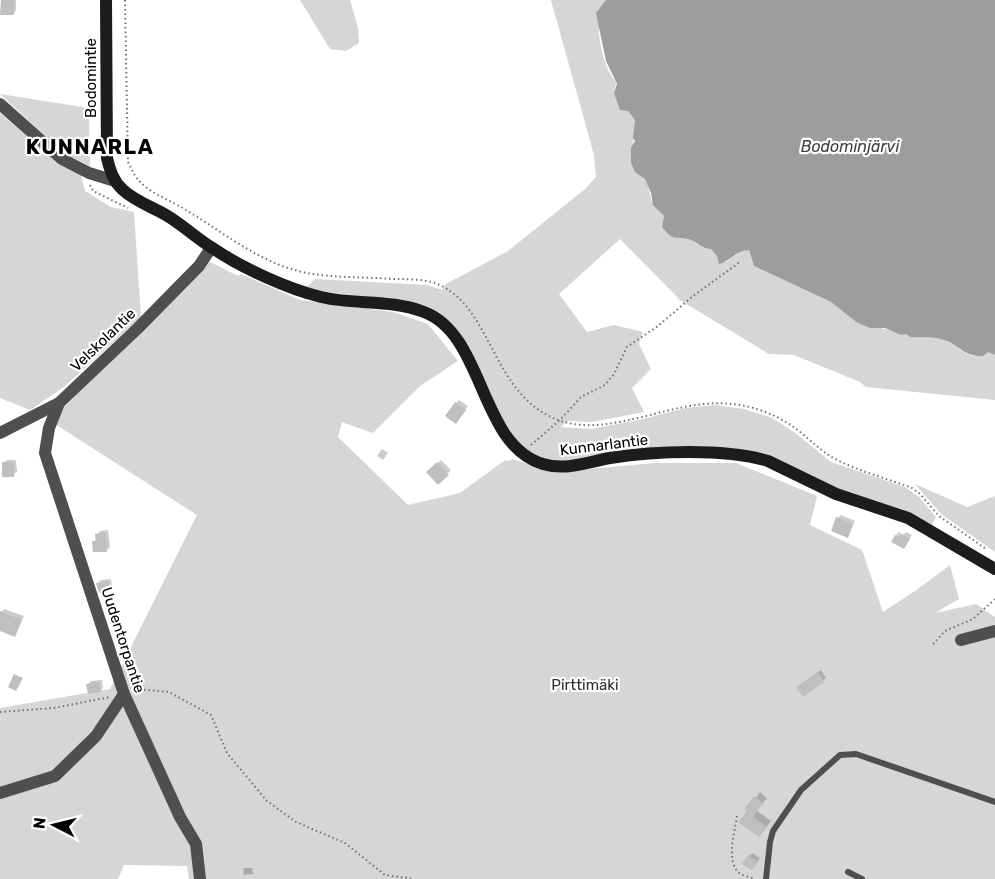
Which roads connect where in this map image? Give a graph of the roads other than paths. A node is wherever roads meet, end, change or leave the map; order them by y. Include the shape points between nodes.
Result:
1 (105, 0) edge
2 (0, 104) edge
3 (115, 181) junction
4 (211, 248) junction
5 (59, 403) junction
6 (0, 433) edge
7 (995, 568) edge
8 (995, 631) edge
9 (961, 640) dead end
10 (124, 694) junction
11 (0, 793) edge
12 (995, 802) edge
13 (848, 872) dead end
14 (200, 879) edge
15 (766, 879) edge
16 (862, 879) edge

1 - 3 main road, Bodomintie via 106,147
2 - 3 street via 62,159
3 - 4 main road
4 - 5 street, Velskolantie via 199,266
4 - 7 main road, Kunnarlantie via 299,290 323,297 411,307 438,319 461,345 503,430 522,452 541,464 565,467 655,454 718,453 756,458 836,494 908,518
5 - 6 street, Velskolantie
5 - 10 street, Uudentorpantie via 45,453
8 - 9 street
10 - 11 street via 96,736 55,776
10 - 14 street, Uudentorpantie via 195,844
12 - 15 lane via 856,754 840,755 801,790 778,822 770,842
13 - 16 lane

